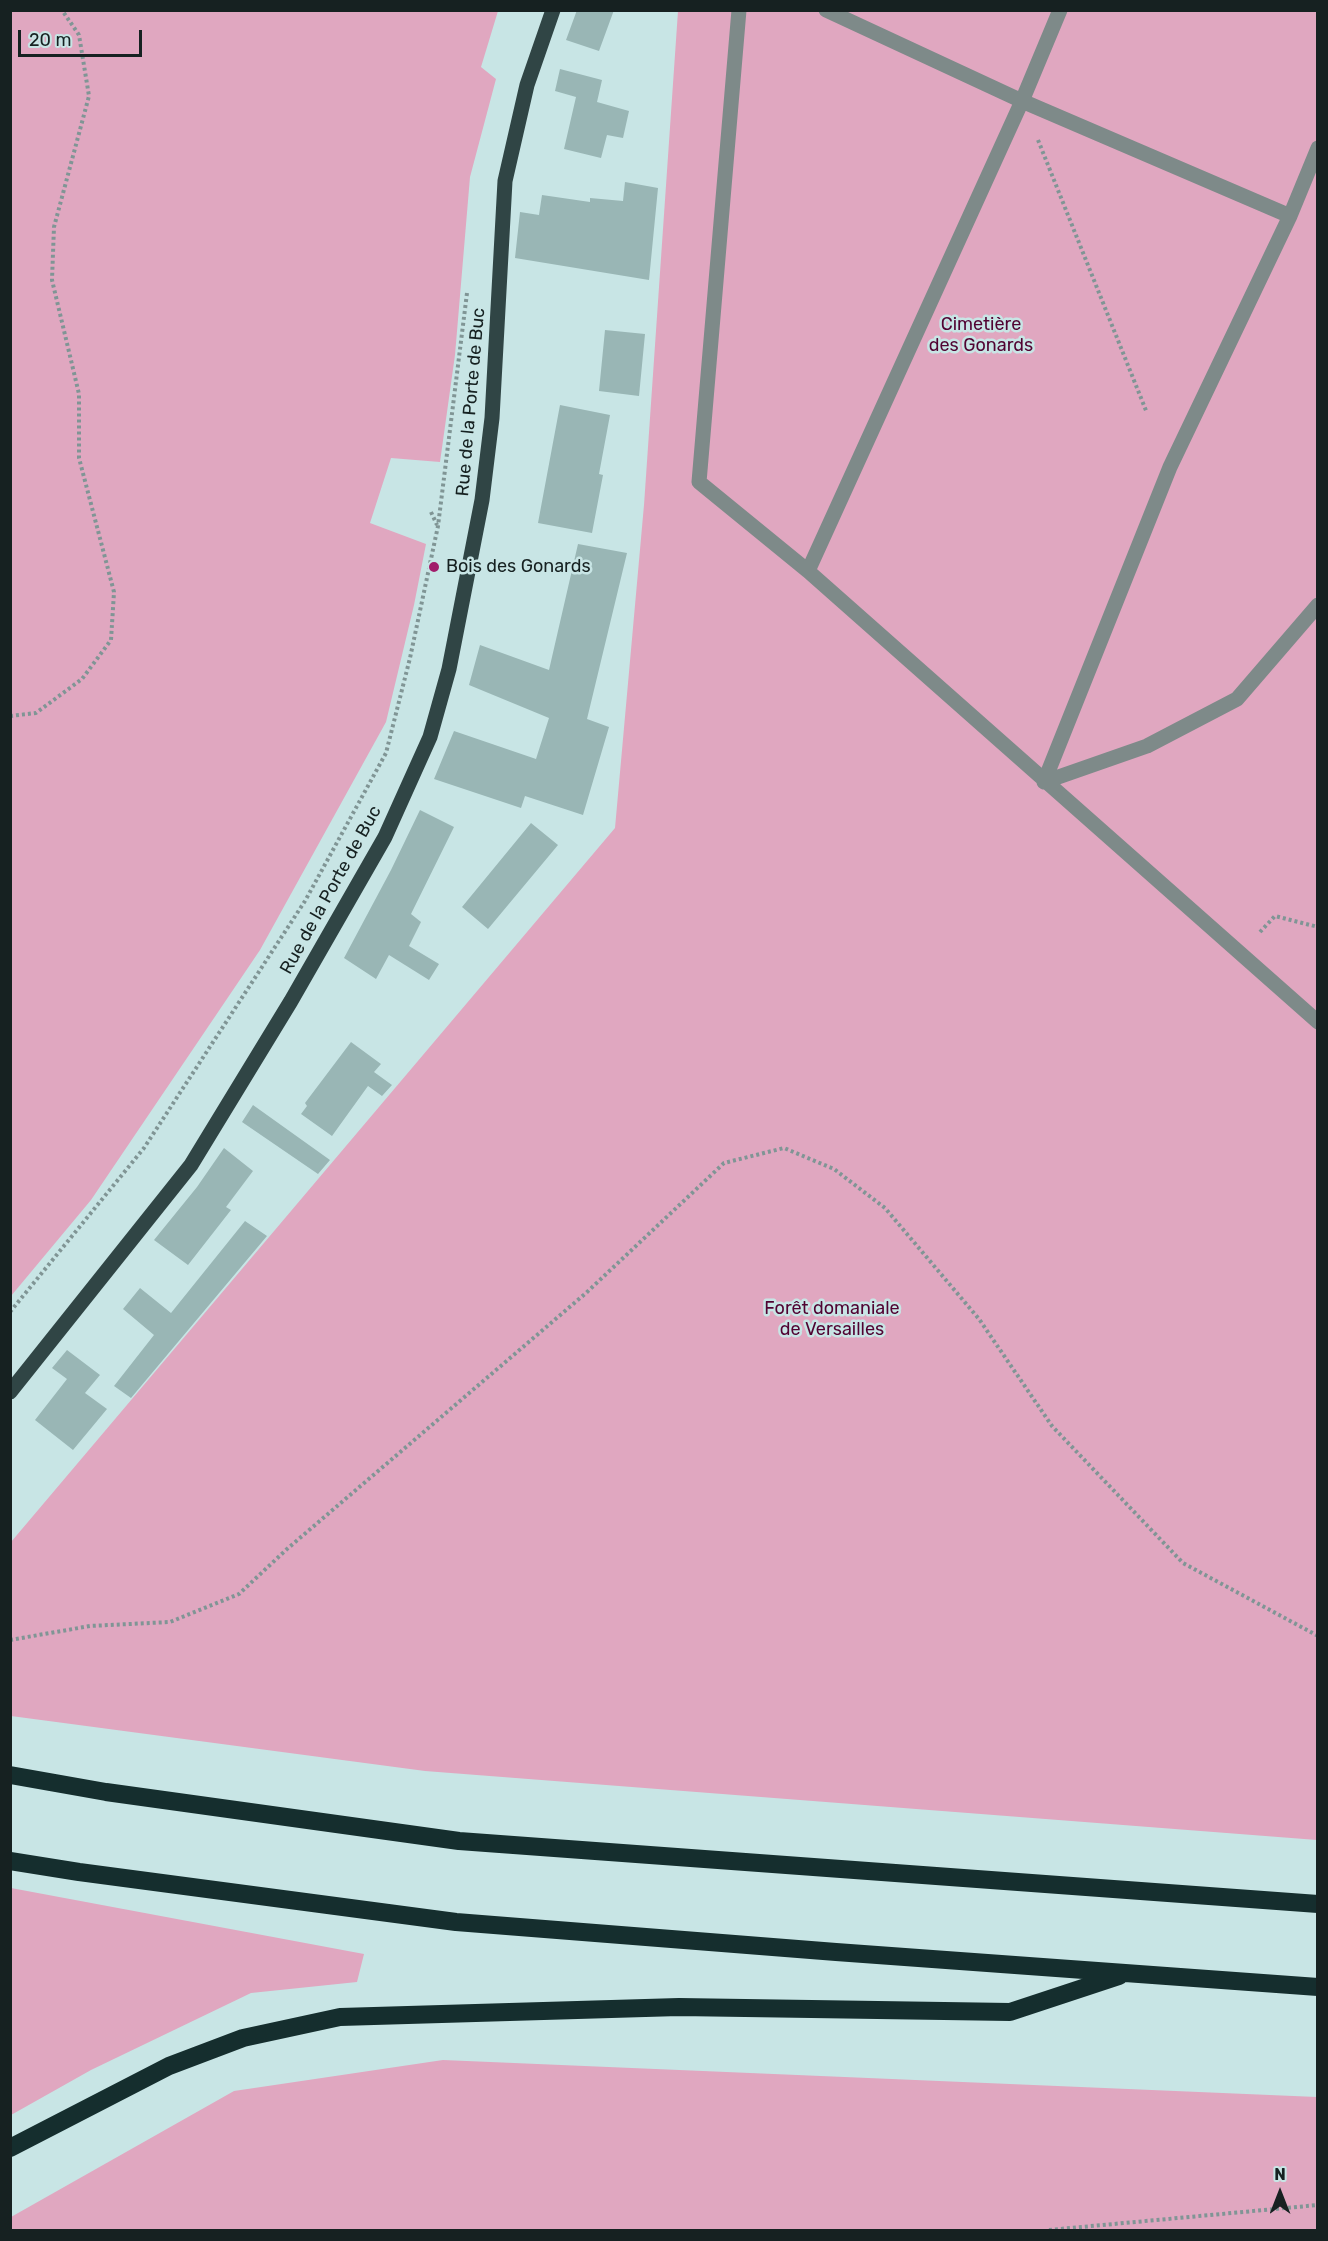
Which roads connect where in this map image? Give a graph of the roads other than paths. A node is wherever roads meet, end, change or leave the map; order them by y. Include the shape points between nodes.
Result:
1 (553, 10) edge
2 (739, 10) edge
3 (826, 10) edge
4 (1060, 10) edge
5 (1022, 101) junction
6 (1317, 148) edge
7 (1290, 216) junction
8 (808, 571) junction
9 (1317, 605) edge
10 (1044, 782) junction
11 (1317, 1022) edge
12 (10, 1392) edge
13 (10, 1775) edge
14 (10, 1861) edge
15 (1317, 1904) edge
16 (1126, 1974) junction
17 (1317, 1988) edge
18 (10, 2148) edge

1 - 12 main road, Rue de la Porte de Buc via 527,85 505,181 492,418 482,500 449,669 430,737 386,837 191,1165
2 - 8 lane via 699,482
3 - 5 lane
4 - 5 lane
5 - 7 lane
5 - 8 lane
6 - 7 lane
7 - 10 lane via 1170,467
8 - 10 lane
9 - 10 lane via 1237,699 1147,746
10 - 11 lane
13 - 15 highway via 459,1841
14 - 16 highway via 456,1922
16 - 17 highway
16 - 18 highway via 1010,2012 679,2007 340,2017 243,2038 169,2066

